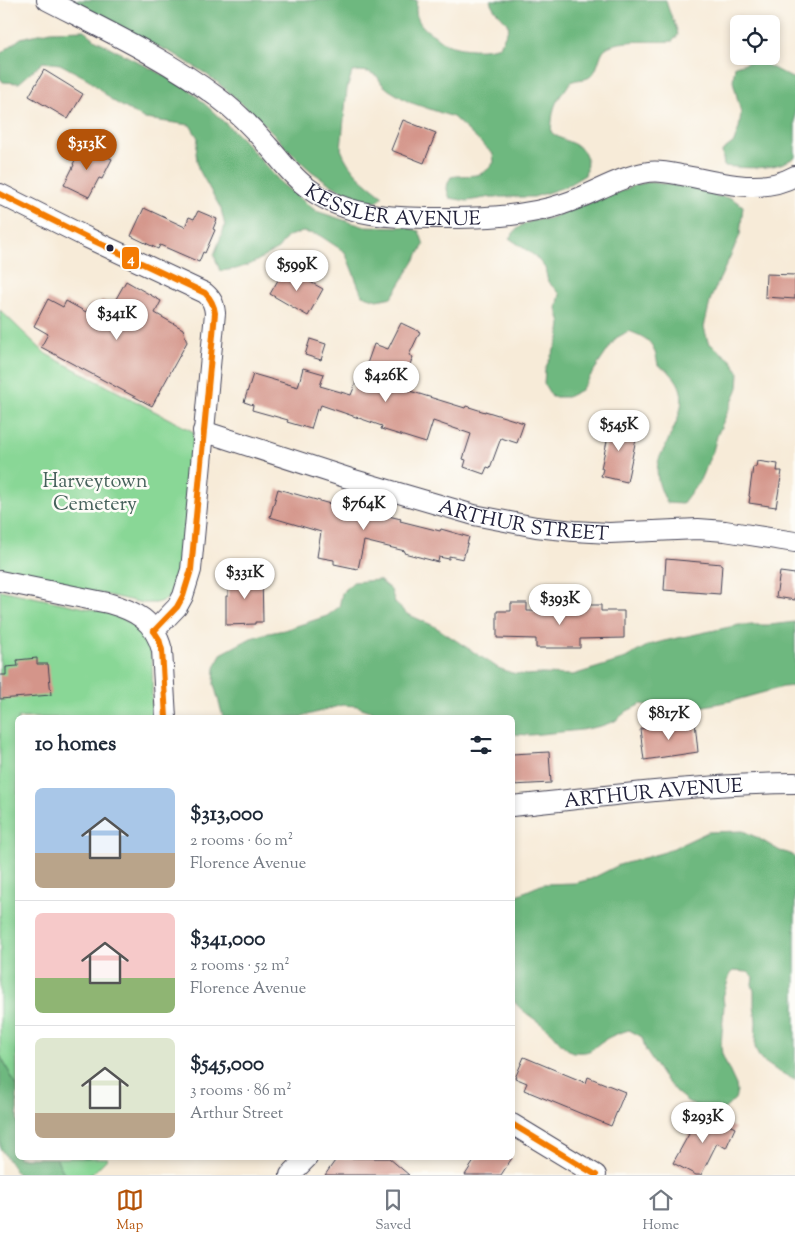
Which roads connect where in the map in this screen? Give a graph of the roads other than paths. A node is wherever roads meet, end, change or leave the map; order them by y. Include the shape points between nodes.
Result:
1 (47, 0) edge
2 (795, 176) edge
3 (0, 194) edge
4 (203, 431) junction
5 (795, 542) edge
6 (0, 581) edge
7 (154, 631) junction
8 (166, 715) edge
9 (795, 783) edge
10 (515, 806) edge
11 (515, 1126) edge
12 (305, 1160) edge
13 (290, 1175) edge
14 (596, 1175) edge

1 - 2 street, KESSLER AVENUE via 196,82 241,118 308,188 346,208 372,215 462,218 531,212 562,205 632,175 652,172 750,187 770,185
3 - 4 street via 211,298 215,313
4 - 5 street, ARTHUR STREET via 474,515 536,527 608,533 698,529
4 - 7 street via 189,577 177,607
6 - 7 street via 126,608 144,619
7 - 8 street via 162,650
9 - 10 street, ARTHUR AVENUE via 688,787
11 - 14 street
12 - 13 street

